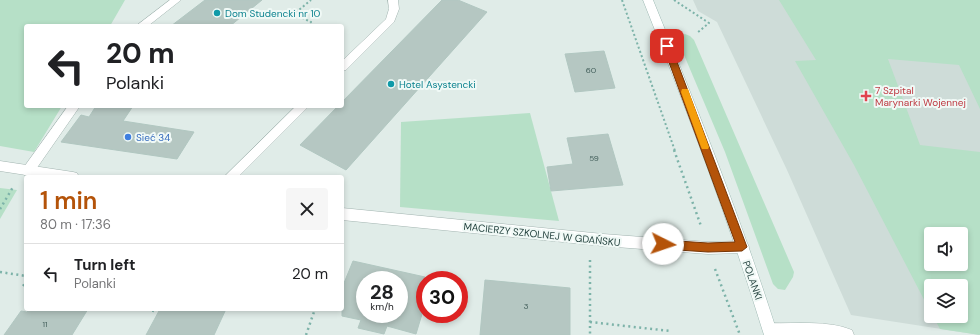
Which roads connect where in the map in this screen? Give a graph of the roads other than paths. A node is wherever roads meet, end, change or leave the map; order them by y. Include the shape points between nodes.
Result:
1 (176, 0) edge
2 (393, 0) edge
3 (648, 0) edge
4 (144, 24) edge
5 (344, 65) edge
6 (73, 108) edge
7 (301, 108) edge
8 (0, 166) edge
9 (28, 170) junction
10 (60, 175) edge
11 (232, 175) edge
12 (344, 214) edge
13 (742, 247) junction
14 (770, 332) edge
15 (847, 335) edge

1 - 4 street
2 - 5 street via 391,20
3 - 13 street, POLANKI
6 - 9 street
7 - 11 street
8 - 9 street
9 - 10 street
12 - 13 street, MACIERZY SZKOLNEJ W GDAŃSKU via 603,240 708,248
13 - 14 street, POLANKI
14 - 15 street via 828,332

